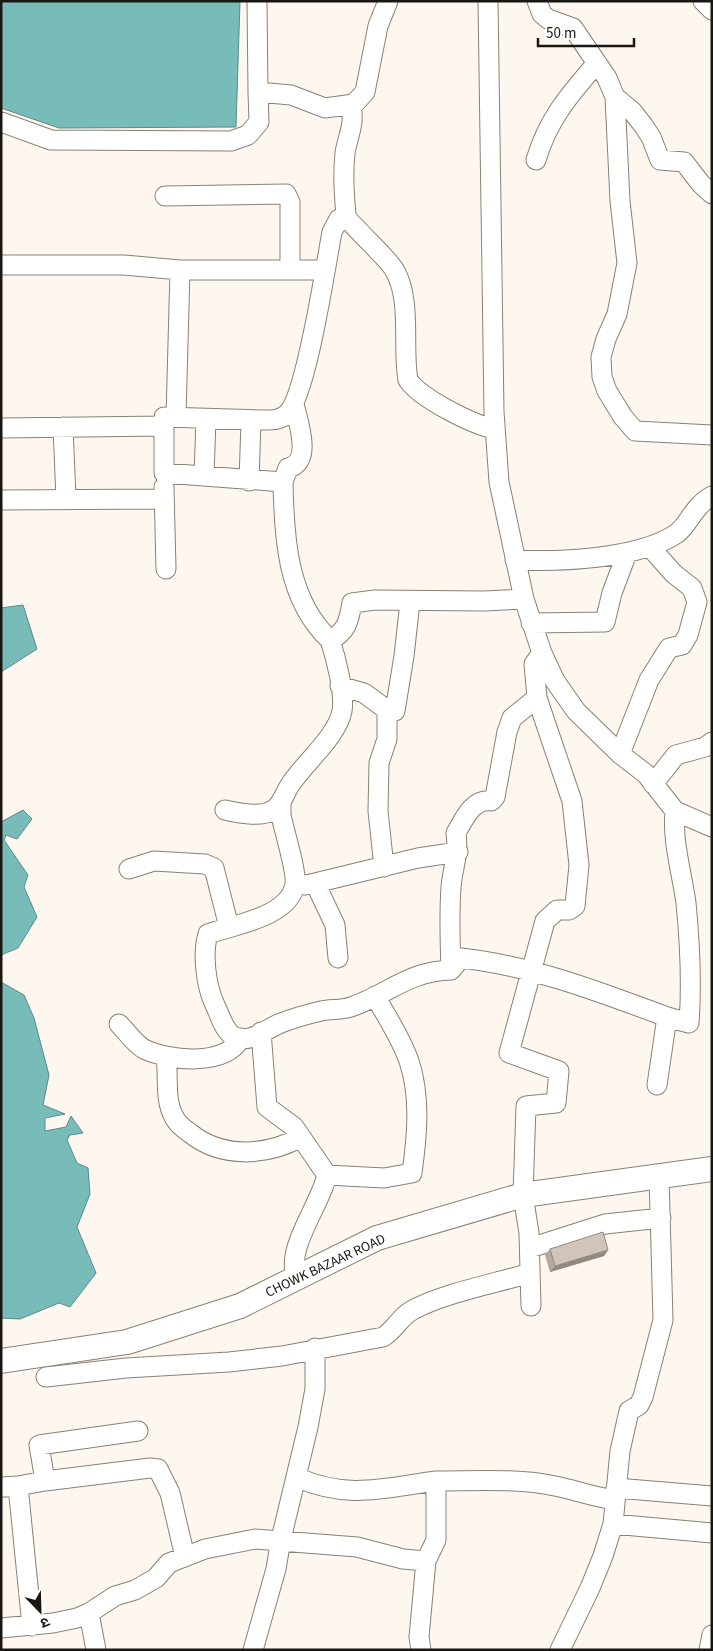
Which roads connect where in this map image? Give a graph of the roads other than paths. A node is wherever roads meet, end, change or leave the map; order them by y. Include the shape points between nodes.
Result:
1 (256, 1) edge
2 (388, 1) edge
3 (488, 1) edge
4 (537, 1) edge
5 (703, 1) edge
6 (712, 10) edge
7 (597, 63) junction
8 (258, 92) junction
9 (615, 97) junction
10 (351, 105) junction
11 (1, 122) edge
12 (536, 160) dead end
13 (712, 194) edge
14 (165, 196) dead end
15 (346, 216) junction
16 (1, 265) edge
17 (180, 270) junction
18 (290, 270) junction
19 (325, 270) junction
20 (294, 404) junction
21 (206, 418) junction
22 (251, 420) junction
23 (170, 422) junction
24 (63, 427) junction
25 (1, 428) edge
26 (495, 429) junction
27 (712, 435) edge
28 (164, 473) junction
29 (204, 476) junction
30 (249, 481) junction
31 (283, 482) junction
32 (712, 496) edge
33 (66, 498) junction
34 (164, 499) junction
35 (1, 500) edge
36 (650, 547) junction
37 (627, 554) junction
38 (516, 560) junction
39 (166, 569) dead end
40 (524, 599) junction
41 (410, 602) junction
42 (531, 623) junction
43 (330, 640) junction
44 (542, 653) junction
45 (340, 686) junction
46 (537, 698) junction
47 (387, 710) junction
48 (712, 742) edge
49 (620, 754) junction
50 (653, 784) junction
51 (280, 804) junction
52 (225, 810) dead end
53 (675, 811) junction
54 (712, 827) edge
55 (458, 852) junction
56 (384, 867) junction
57 (129, 869) dead end
58 (316, 884) junction
59 (294, 887) junction
60 (229, 927) junction
61 (338, 958) dead end
62 (451, 970) junction
63 (532, 971) junction
64 (375, 996) junction
65 (667, 1017) junction
66 (119, 1024) dead end
67 (260, 1032) junction
68 (241, 1038) junction
69 (166, 1057) junction
70 (657, 1085) dead end
71 (301, 1137) junction
72 (712, 1169) edge
73 (327, 1175) junction
74 (659, 1176) junction
75 (523, 1195) junction
76 (661, 1218) junction
77 (530, 1248) junction
78 (530, 1273) junction
79 (297, 1278) junction
80 (531, 1306) dead end
81 (315, 1348) junction
82 (1, 1362) edge
83 (46, 1377) dead end
84 (138, 1431) dead end
85 (296, 1478) junction
86 (44, 1481) junction
87 (436, 1481) junction
88 (9, 1486) edge
89 (615, 1494) junction
90 (712, 1496) edge
91 (613, 1524) junction
92 (712, 1533) edge
93 (281, 1539) junction
94 (184, 1557) junction
95 (426, 1561) junction
96 (89, 1613) junction
97 (32, 1626) junction
98 (1, 1628) edge
99 (712, 1635) edge
100 (96, 1650) edge
101 (253, 1650) edge
102 (421, 1650) edge
103 (560, 1650) edge
104 (709, 1650) edge

1 - 8 street
2 - 10 street via 378,26 365,92
3 - 26 street
4 - 7 street via 542,14 548,19 573,28
5 - 6 street
7 - 9 street via 613,87
7 - 12 street via 563,101 541,143
8 - 10 street via 291,96 325,108
8 - 11 street via 258,122 248,135 231,141 51,140
9 - 13 street via 644,125 660,160 684,162
9 - 27 street via 620,201 627,263 617,314 601,357 602,377 607,392 636,431
10 - 15 street via 354,119 344,173
14 - 18 street via 286,194 290,202
15 - 19 street via 339,220 332,232
15 - 26 street via 395,270 402,296 407,372 412,386 470,421
16 - 17 street via 124,264
17 - 18 street
17 - 23 street
18 - 19 street
19 - 20 street via 307,360
20 - 22 street via 277,420
20 - 31 street via 302,449 299,461 288,468
21 - 22 street
21 - 23 street
21 - 29 street
22 - 30 street
23 - 24 street
23 - 28 street
24 - 25 street
24 - 33 street
26 - 38 street via 499,482
28 - 29 street
28 - 34 street
29 - 30 street
30 - 31 street
31 - 43 street via 283,521 290,566 309,617
32 - 36 street via 703,501 680,531
33 - 34 street
33 - 35 street
34 - 39 street
36 - 37 street
36 - 49 street via 674,574 692,588 697,602 682,645 670,648 649,680
37 - 38 street
37 - 42 street via 605,622
38 - 40 street
40 - 41 street
40 - 42 street
41 - 43 street via 375,600 352,603 348,623 340,635
41 - 47 street via 395,711
42 - 44 street
43 - 45 street
44 - 46 street via 534,664
44 - 49 street via 555,681 576,711
45 - 47 street via 364,692
45 - 51 street via 342,709 338,725 290,784
46 - 55 street via 512,718 495,797 491,801 477,803 466,816 456,833
46 - 63 street via 572,801 579,865 575,906 549,915
47 - 56 street via 387,739 379,762 378,811
48 - 50 street via 676,755
49 - 50 street via 646,774
50 - 53 street
51 - 52 street via 272,811 261,813
51 - 59 street
53 - 54 street
53 - 65 street via 674,826 691,960 689,1023
55 - 56 street
55 - 62 street via 452,873 450,904
56 - 58 street
57 - 60 street via 154,861 205,864 214,868
58 - 59 street
58 - 61 street via 335,925
59 - 60 street via 289,897 268,914
60 - 68 street via 208,934 205,954 212,998 227,1031
62 - 63 street via 461,958
62 - 64 street via 431,970
63 - 65 street
63 - 75 street via 509,1053 558,1071 556,1103 526,1106
64 - 67 street via 350,1008 321,1011
64 - 73 street via 409,1062 413,1081 417,1113 412,1173 384,1178
65 - 70 street
66 - 69 street via 142,1048
67 - 68 street via 252,1038
67 - 71 street via 267,1107 294,1127
68 - 69 street via 226,1053 187,1059
69 - 71 street via 170,1108 174,1119 198,1140 239,1152 287,1145
71 - 73 street
72 - 74 main road, CHOWK BAZAAR ROAD
73 - 79 street via 295,1257 292,1268
74 - 75 main road, CHOWK BAZAAR ROAD
74 - 76 street
75 - 77 street
75 - 79 main road, CHOWK BAZAAR ROAD via 377,1238
76 - 77 street via 605,1224
76 - 89 street via 663,1320 643,1397 639,1405 629,1411
77 - 78 street
78 - 80 street
78 - 81 street via 413,1310 383,1338
79 - 82 main road, CHOWK BAZAAR ROAD via 240,1306 127,1342
81 - 83 street via 238,1361
81 - 85 street via 315,1389
84 - 86 street via 39,1445
85 - 87 street via 317,1487 360,1492
85 - 93 street
86 - 88 street
86 - 94 street via 158,1469 170,1493
87 - 89 street via 500,1481 555,1486 589,1496
87 - 95 street via 436,1540
88 - 97 street
89 - 90 street
89 - 91 street
91 - 92 street
91 - 103 street via 593,1580
93 - 94 street via 228,1544
93 - 95 street via 357,1547 403,1559
93 - 101 street
94 - 96 street via 169,1563 156,1578 115,1596
95 - 102 street via 419,1637
96 - 97 street via 53,1624
96 - 100 street
97 - 98 street
99 - 104 street

